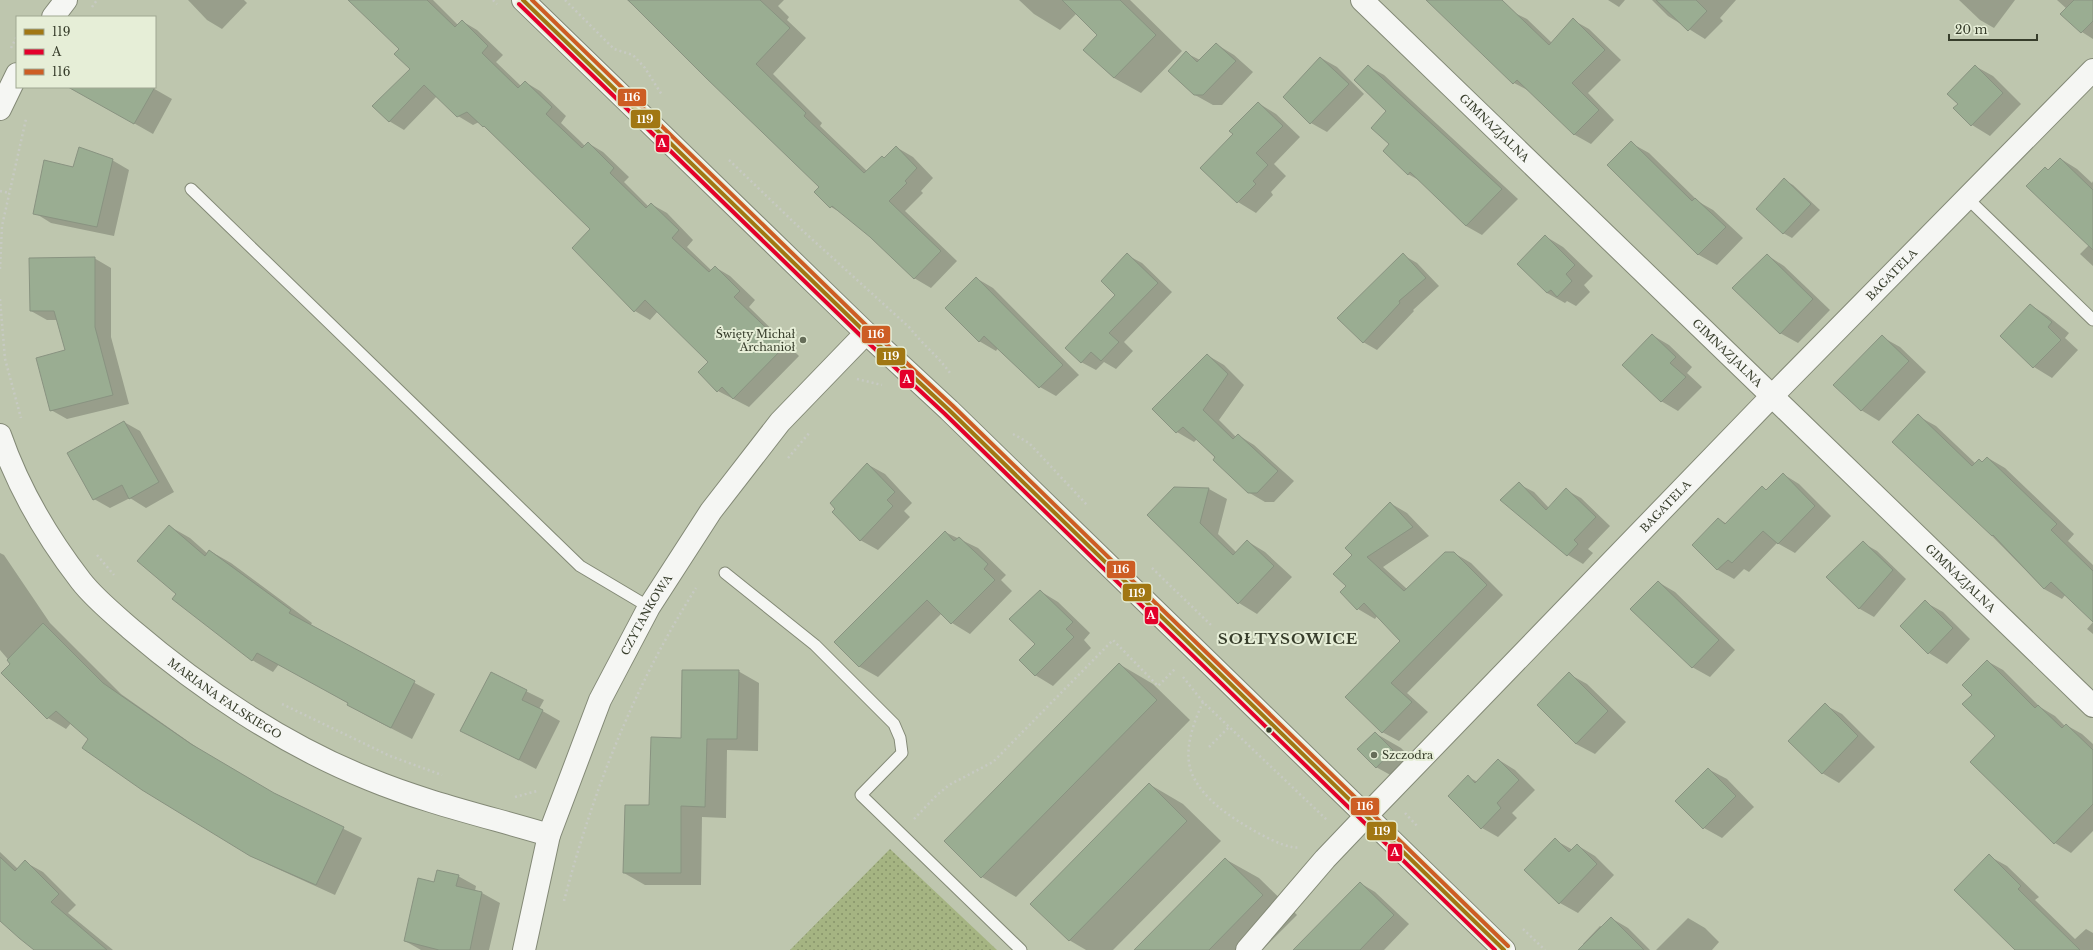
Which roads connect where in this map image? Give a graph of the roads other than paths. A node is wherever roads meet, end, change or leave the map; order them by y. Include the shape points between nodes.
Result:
1 (66, 0) edge
2 (523, 0) edge
3 (1362, 0) edge
4 (53, 16) edge
5 (2093, 70) edge
6 (16, 76) edge
7 (0, 109) edge
8 (191, 189) dead end
9 (1966, 197) junction
10 (2093, 320) edge
11 (866, 333) junction
12 (1773, 395) junction
13 (0, 435) edge
14 (726, 573) dead end
15 (649, 607) junction
16 (2093, 706) edge
17 (1366, 816) junction
18 (549, 835) junction
19 (524, 950) edge
20 (1021, 950) edge
21 (1247, 950) edge
22 (1504, 950) edge

1 - 4 street
2 - 11 street
3 - 12 street, GIMNAZJALNA
5 - 9 street, BAGATELA
6 - 7 street
8 - 15 lane via 580,566
9 - 10 lane
9 - 12 street, BAGATELA
11 - 15 street, CZYTANKOWA via 780,422 711,511
11 - 17 street via 949,410
12 - 16 street, GIMNAZJALNA
12 - 17 street, BAGATELA
13 - 18 street, MARIANA FALSKIEGO via 31,507 81,581 149,644 228,704 314,753 369,779 432,801
14 - 20 lane via 815,645 894,724 900,738 902,753 861,795
15 - 18 street, CZYTANKOWA via 600,700
17 - 21 street, BAGATELA via 1325,859
17 - 22 street
18 - 19 street, CZYTANKOWA

